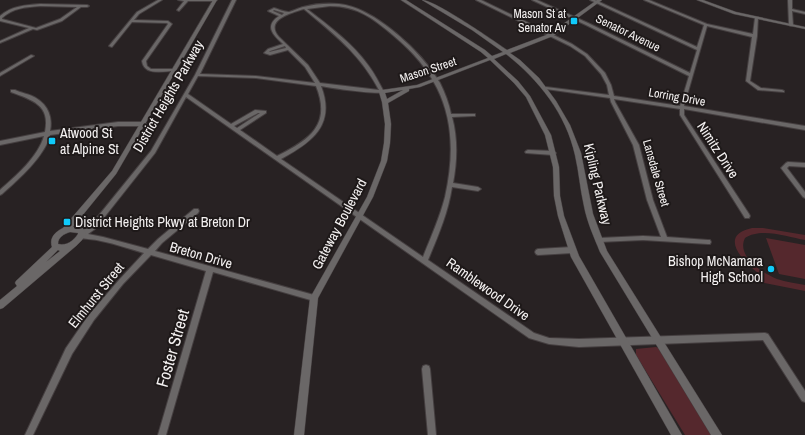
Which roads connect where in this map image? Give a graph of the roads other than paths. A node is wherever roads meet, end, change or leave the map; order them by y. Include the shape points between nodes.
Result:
1 (160, 0) edge
2 (180, 0) edge
3 (215, 0) edge
4 (403, 0) edge
5 (424, 0) edge
6 (478, 0) edge
7 (534, 0) edge
8 (646, 0) edge
9 (699, 0) edge
10 (790, 0) edge
11 (186, 1) edge
12 (235, 1) edge
13 (596, 1) edge
14 (80, 6) junction
15 (87, 6) dead end
16 (304, 8) junction
17 (179, 10) dead end
18 (791, 10) junction
19 (287, 13) junction
20 (805, 13) edge
21 (282, 16) junction
22 (574, 18) junction
23 (757, 18) junction
24 (1, 20) edge
25 (131, 21) junction
26 (706, 25) junction
27 (791, 25) junction
28 (805, 28) edge
29 (32, 29) junction
30 (551, 35) junction
31 (755, 36) junction
32 (0, 42) edge
33 (111, 46) dead end
34 (698, 49) junction
35 (507, 52) junction
36 (32, 56) dead end
37 (492, 58) junction
38 (174, 70) junction
39 (0, 75) edge
40 (197, 75) junction
41 (691, 75) junction
42 (436, 80) junction
43 (318, 85) junction
44 (411, 88) junction
45 (546, 88) junction
46 (13, 91) dead end
47 (782, 91) dead end
48 (382, 92) junction
49 (186, 95) junction
50 (611, 96) junction
51 (385, 102) junction
52 (682, 107) junction
53 (473, 115) dead end
54 (450, 116) junction
55 (144, 124) junction
56 (231, 126) junction
57 (805, 128) edge
58 (237, 130) junction
59 (50, 133) junction
60 (0, 142) edge
61 (528, 152) dead end
62 (553, 153) junction
63 (278, 158) junction
64 (805, 166) edge
65 (450, 185) junction
66 (478, 189) dead end
67 (0, 193) edge
68 (805, 196) edge
69 (196, 211) dead end
70 (360, 216) junction
71 (747, 216) dead end
72 (66, 230) junction
73 (82, 235) junction
74 (665, 239) junction
75 (599, 240) junction
76 (708, 242) dead end
77 (72, 245) junction
78 (57, 247) junction
79 (572, 250) junction
80 (149, 252) junction
81 (538, 252) dead end
82 (425, 260) junction
83 (210, 270) junction
84 (314, 298) junction
85 (0, 301) edge
86 (0, 305) edge
87 (659, 340) junction
88 (623, 341) junction
89 (426, 369) dead end
90 (805, 398) edge
91 (29, 435) edge
92 (162, 435) edge
93 (299, 435) edge
94 (432, 435) edge
95 (678, 435) edge
96 (717, 435) edge

1 - 25 street via 140,11
2 - 11 street
3 - 11 street
3 - 38 street, District Heights Parkway
4 - 37 street
5 - 35 street, Kipling Parkway
6 - 30 street, Lansdale Street
7 - 22 street, Senator Avenue
8 - 26 street
9 - 23 street
10 - 18 street
11 - 17 street
12 - 40 street, District Heights Parkway
13 - 22 street, Mason Street
13 - 34 street
14 - 15 street
14 - 24 street via 26,4 4,13 0,17
14 - 29 street via 61,20
16 - 19 street
16 - 42 street via 337,3 360,9 411,48
16 - 48 street, Gateway Boulevard via 358,54 373,73
18 - 20 street
18 - 27 street
19 - 21 street
19 - 21 street via 274,9 270,11
21 - 43 street via 274,22 274,33 306,66
22 - 30 street, Mason Street
22 - 41 street, Senator Avenue
23 - 27 street
23 - 31 street
24 - 29 street
25 - 33 street
25 - 38 street via 170,24 144,64 150,70
26 - 31 street
26 - 34 street
27 - 28 street
29 - 32 street
30 - 35 street, Mason Street
30 - 50 street, Lansdale Street via 592,60 606,78
31 - 47 street via 748,81 760,89
34 - 41 street
35 - 37 street, Mason Street
35 - 45 street, Kipling Parkway
36 - 39 street
37 - 42 street, Mason Street
37 - 62 street via 528,97 545,128
38 - 55 street, District Heights Parkway
40 - 43 street, Mason Street via 244,76
40 - 49 street, District Heights Parkway
41 - 52 street
42 - 44 street, Mason Street
42 - 54 street
43 - 48 street, Mason Street
43 - 63 street via 323,102 320,127 306,142
44 - 48 street, Mason Street
44 - 51 street
45 - 50 street, Lorring Drive
45 - 75 street, Kipling Parkway via 571,133 581,164 588,208
46 - 59 street via 29,96 44,107 49,116
48 - 51 street, Gateway Boulevard
49 - 56 street, Ramblewood Drive
49 - 73 street, District Heights Parkway via 150,156 93,226
50 - 52 street, Lorring Drive
50 - 74 street, Lansdale Street via 636,144 650,200
51 - 70 street, Gateway Boulevard via 388,135 384,161 375,188
52 - 57 street, Lorring Drive
52 - 71 street, Nimitz Drive via 684,119
53 - 54 street
54 - 65 street via 454,149
55 - 59 street via 118,124
55 - 72 street, District Heights Parkway via 114,172
56 - 58 street, Ramblewood Drive
56 - 58 street via 257,111 264,112
58 - 63 street, Ramblewood Drive
59 - 60 street
59 - 67 street via 40,153 16,180
61 - 62 street
62 - 79 street via 560,216
63 - 70 street, Ramblewood Drive
64 - 68 street via 788,164 784,169
65 - 66 street
65 - 82 street
69 - 80 street, Elmhurst Street
70 - 82 street, Ramblewood Drive
70 - 84 street, Gateway Boulevard
72 - 73 street via 78,229
72 - 78 street, District Heights Parkway via 56,238 54,244
73 - 77 street
73 - 80 street, Breton Drive
74 - 75 street
74 - 76 street
75 - 87 street, Kipling Parkway via 617,275
77 - 78 street
77 - 86 street
78 - 85 street
79 - 81 street
79 - 88 street
80 - 83 street, Breton Drive
80 - 91 street, Elmhurst Street via 103,303 81,332 69,351
82 - 88 street, Ramblewood Drive via 537,338 559,342
83 - 84 street, Breton Drive
83 - 92 street, Foster Street
84 - 93 street, Gateway Boulevard
87 - 88 street, Ramblewood Drive
87 - 90 street, Ramblewood Drive via 765,336
87 - 96 street, Kipling Parkway
88 - 95 street
89 - 94 street

